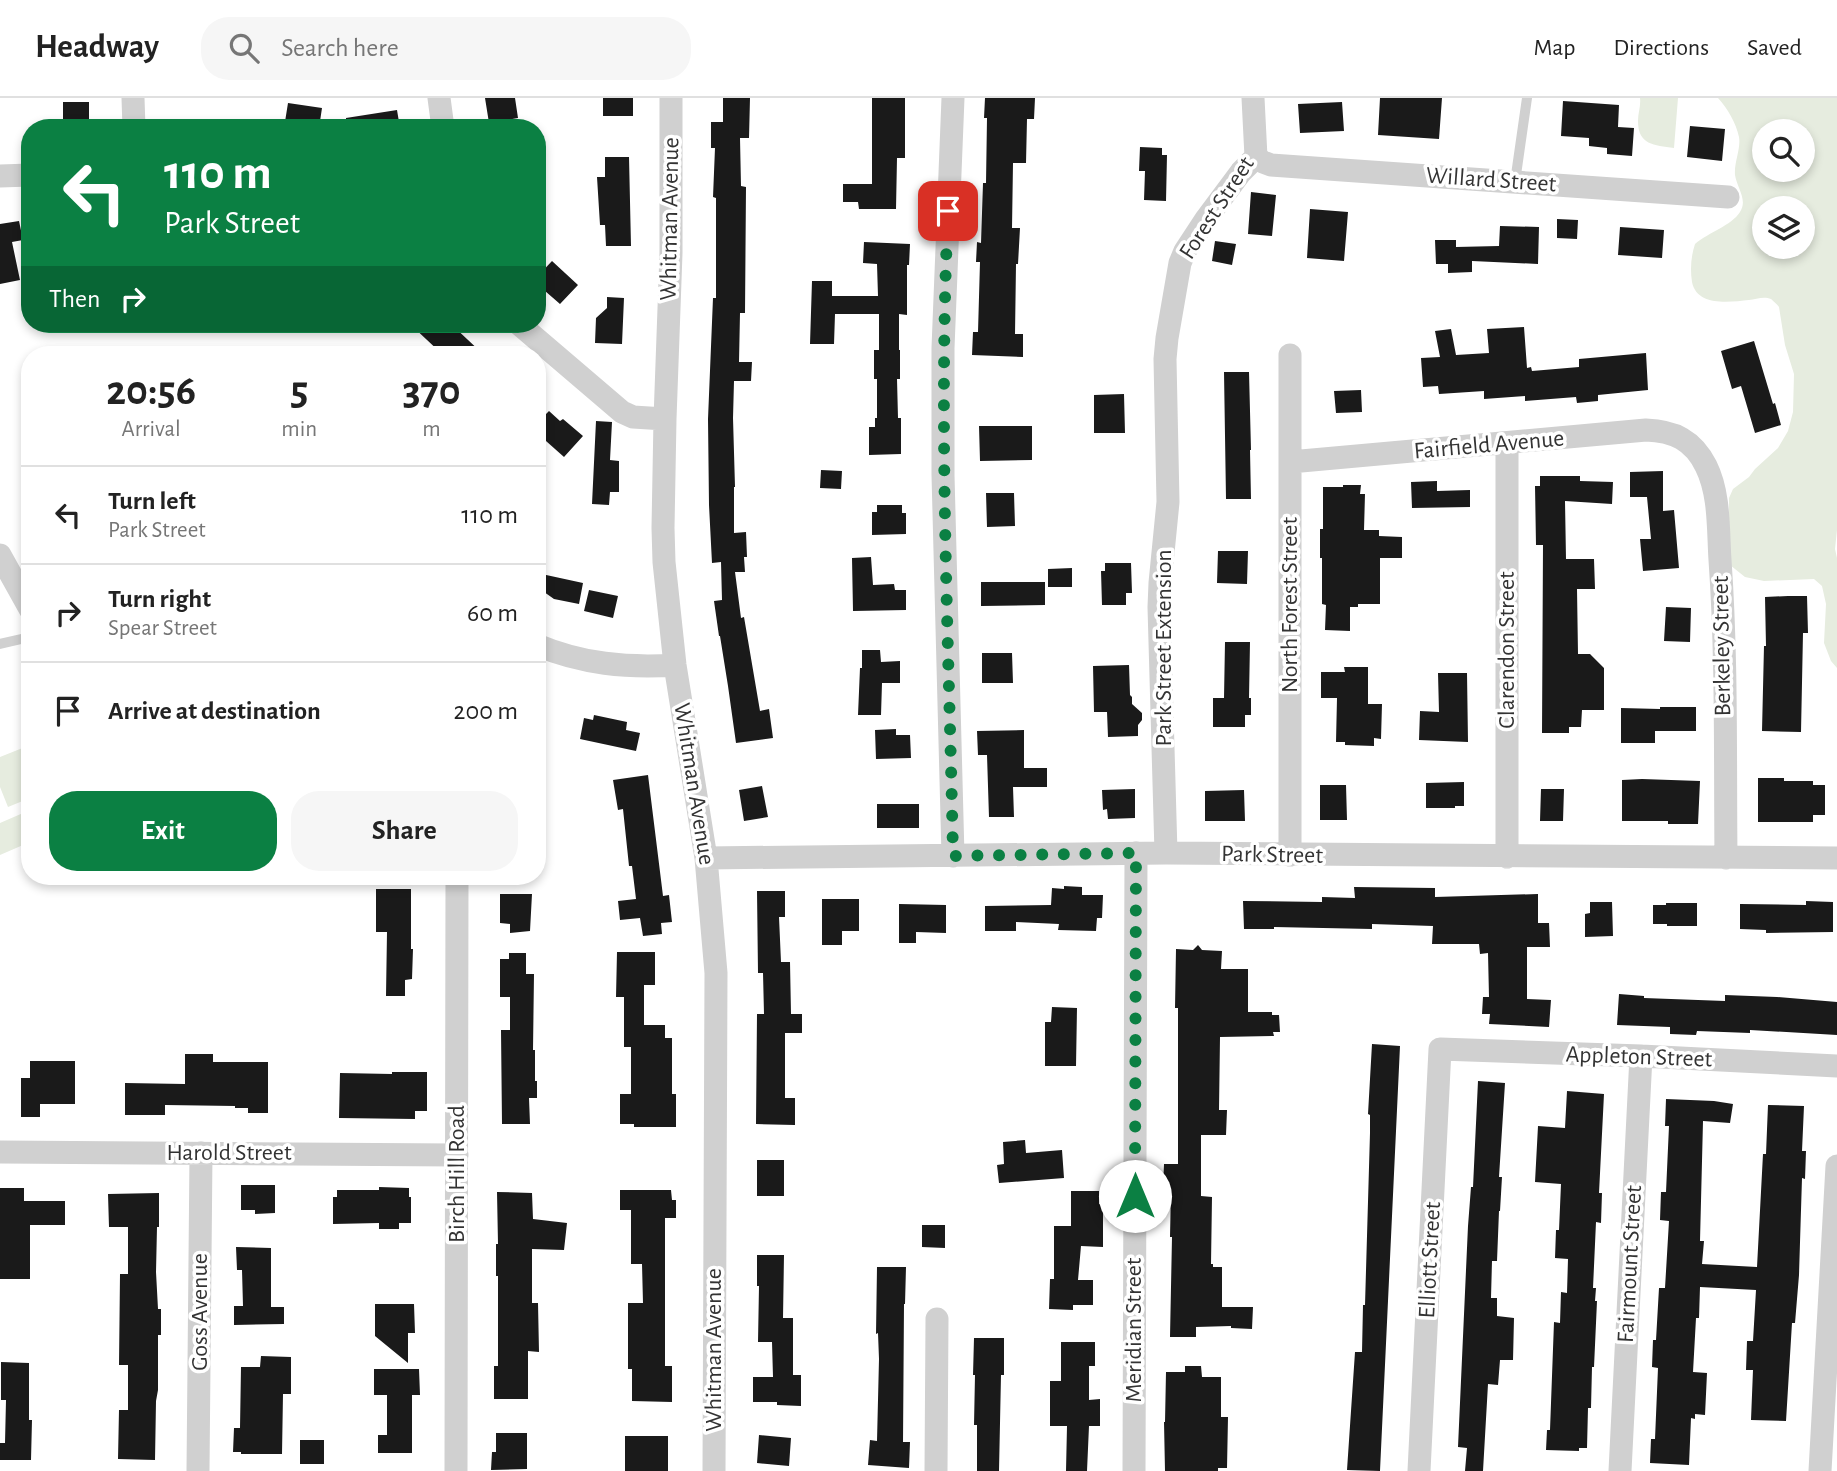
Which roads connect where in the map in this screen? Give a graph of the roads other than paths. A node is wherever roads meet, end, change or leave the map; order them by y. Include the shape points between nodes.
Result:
1 (133, 98) edge
2 (439, 98) edge
3 (671, 98) edge
4 (953, 98) edge
5 (1253, 98) edge
6 (1527, 98) edge
7 (134, 119) edge
8 (442, 119) edge
9 (1256, 157) junction
10 (21, 175) edge
11 (0, 176) edge
12 (1516, 182) junction
13 (1728, 197) dead end
14 (530, 333) edge
15 (545, 346) edge
16 (546, 347) edge
17 (1290, 355) dead end
18 (665, 419) junction
19 (1686, 442) joint
20 (1167, 443) joint
21 (1507, 443) junction
22 (1290, 462) junction
23 (0, 555) edge
24 (21, 593) edge
25 (21, 639) edge
26 (0, 644) edge
27 (546, 648) edge
28 (676, 665) junction
29 (1136, 853) junction
30 (1166, 853) junction
31 (1290, 855) junction
32 (953, 856) junction
33 (1507, 857) junction
34 (706, 858) junction
35 (1726, 858) junction
36 (1837, 858) edge
37 (457, 885) edge
38 (1440, 1049) joint
39 (1641, 1056) junction
40 (1837, 1066) edge
41 (0, 1152) edge
42 (201, 1153) junction
43 (457, 1155) junction
44 (1837, 1166) edge
45 (937, 1319) dead end
46 (198, 1471) edge
47 (456, 1471) edge
48 (714, 1471) edge
49 (936, 1471) edge
50 (1134, 1471) edge
51 (1419, 1471) edge
52 (1620, 1471) edge
53 (1820, 1471) edge

1 - 7 street
2 - 8 street
3 - 18 street, Whitman Avenue
4 - 32 street via 943,348
5 - 9 street, Forest Street
6 - 12 lane
9 - 12 street, Willard Street via 1271,165
9 - 20 street, Forest Street via 1206,219 1180,263 1165,359
10 - 11 street
12 - 13 street, Willard Street
14 - 15 street
16 - 18 street via 622,412
17 - 22 street, North Forest Street
18 - 28 street, Whitman Avenue via 664,562
19 - 21 street, Fairfield Avenue via 1668,432 1646,430
19 - 35 street, Berkeley Street via 1707,467 1717,517 1723,603
20 - 30 street, Park Street Extension via 1168,502 1159,607
21 - 22 street, Fairfield Avenue
21 - 33 street, Clarendon Street
22 - 31 street, North Forest Street
23 - 24 street
25 - 26 lane
27 - 28 street via 598,663
28 - 34 street, Whitman Avenue
29 - 30 street, Park Street
29 - 32 street, Park Street
29 - 50 street, Meridian Street
30 - 31 street, Park Street
31 - 33 street, Park Street
32 - 34 street, Park Street
33 - 35 street, Park Street
34 - 48 street, Whitman Avenue via 716,978
35 - 36 street, Park Street
37 - 43 street, Birch Hill Road
38 - 39 street, Appleton Street
38 - 51 street, Elliott Street
39 - 40 street, Appleton Street
39 - 52 street, Fairmount Street
41 - 42 street, Harold Street
42 - 43 street, Harold Street
42 - 46 street, Goss Avenue
43 - 47 street, Birch Hill Road
44 - 53 street
45 - 49 street

